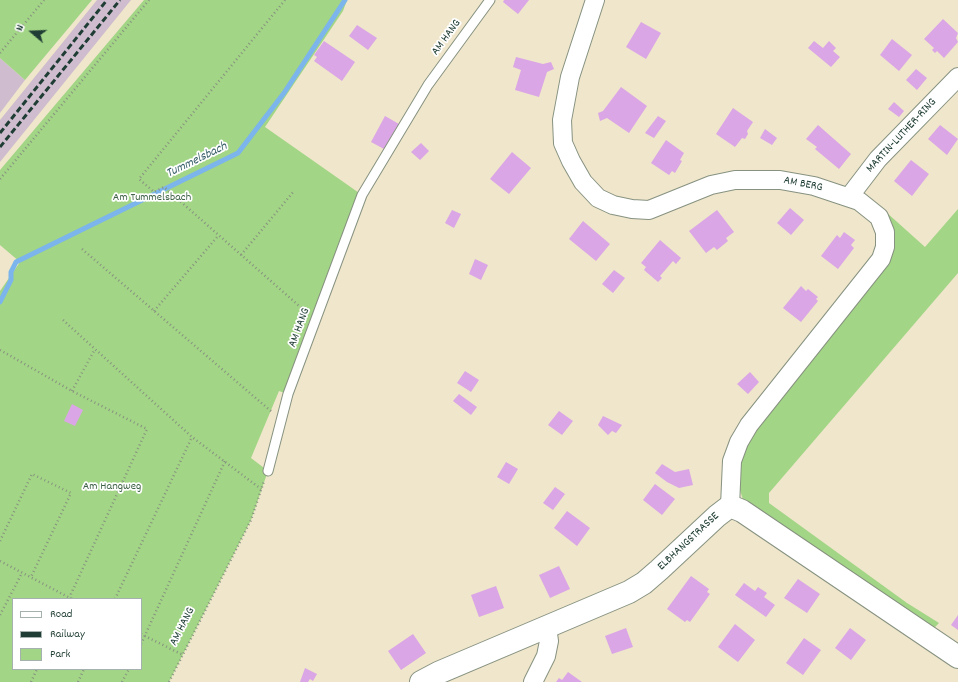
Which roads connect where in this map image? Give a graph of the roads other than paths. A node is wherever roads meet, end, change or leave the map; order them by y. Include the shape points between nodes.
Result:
1 (490, 0) edge
2 (594, 0) edge
3 (958, 77) edge
4 (849, 197) junction
5 (268, 471) road end
6 (730, 506) junction
7 (547, 627) junction
8 (958, 657) edge
9 (422, 682) edge
10 (533, 682) edge

1 - 5 lane, AM HANG via 428,85 362,195 288,394
2 - 4 street, AM BERG via 570,77 562,120 564,143 571,161 583,182 598,198 613,205 649,210 711,185 735,180 780,180 814,186
3 - 4 street, MARTIN-LUTHER-RING via 878,159
4 - 6 street, AM BERG via 866,204 879,217 885,232 885,247 881,259 749,425 732,461
6 - 7 street, ELBHANGSTRASSE via 644,583
6 - 8 street, ELBHANGSTRASSE via 742,511
7 - 9 street, ELBHANGSTRASSE
7 - 10 street via 549,641 546,656

